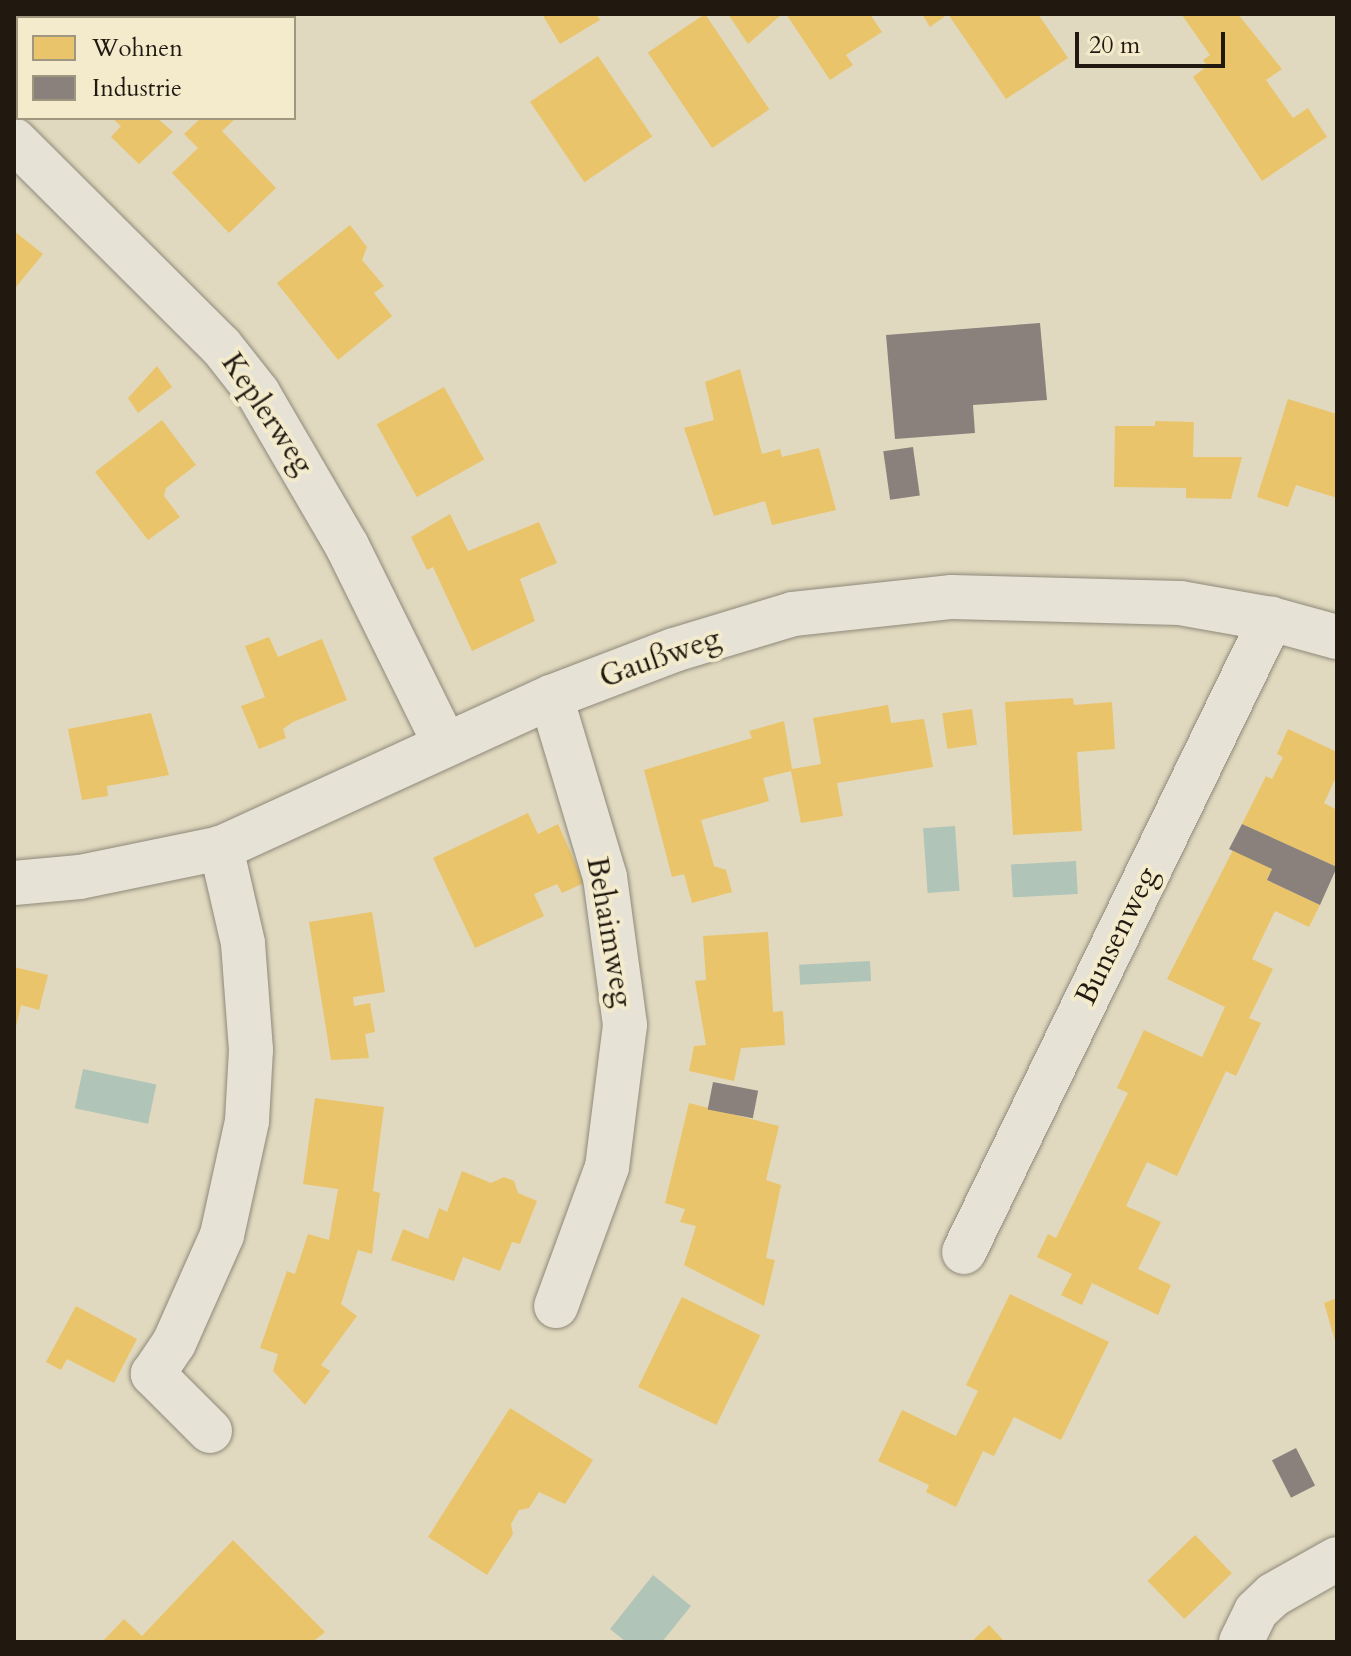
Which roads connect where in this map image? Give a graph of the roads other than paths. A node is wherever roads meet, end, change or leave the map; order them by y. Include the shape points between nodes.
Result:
1 (14, 140) edge
2 (1271, 619) junction
3 (1337, 637) edge
4 (551, 697) junction
5 (445, 744) junction
6 (221, 848) junction
7 (14, 883) edge
8 (964, 1252) dead end
9 (556, 1306) dead end
10 (210, 1431) dead end
11 (1337, 1559) edge
12 (1241, 1642) edge

1 - 5 street, Keplerweg via 211,336 258,393 347,546
2 - 3 street, Gaußweg
2 - 4 street, Gaußweg via 1180,603 952,597 793,614 674,650
2 - 8 street, Bunsenweg
4 - 5 street, Gaußweg
4 - 9 street, Behaimweg via 605,877 625,1025 607,1167
5 - 6 street, Gaußweg via 326,804
6 - 7 street, Gaußweg via 80,877
6 - 10 street via 243,943 251,1050 247,1121 222,1235 187,1318 153,1374
11 - 12 street via 1273,1595 1256,1611

